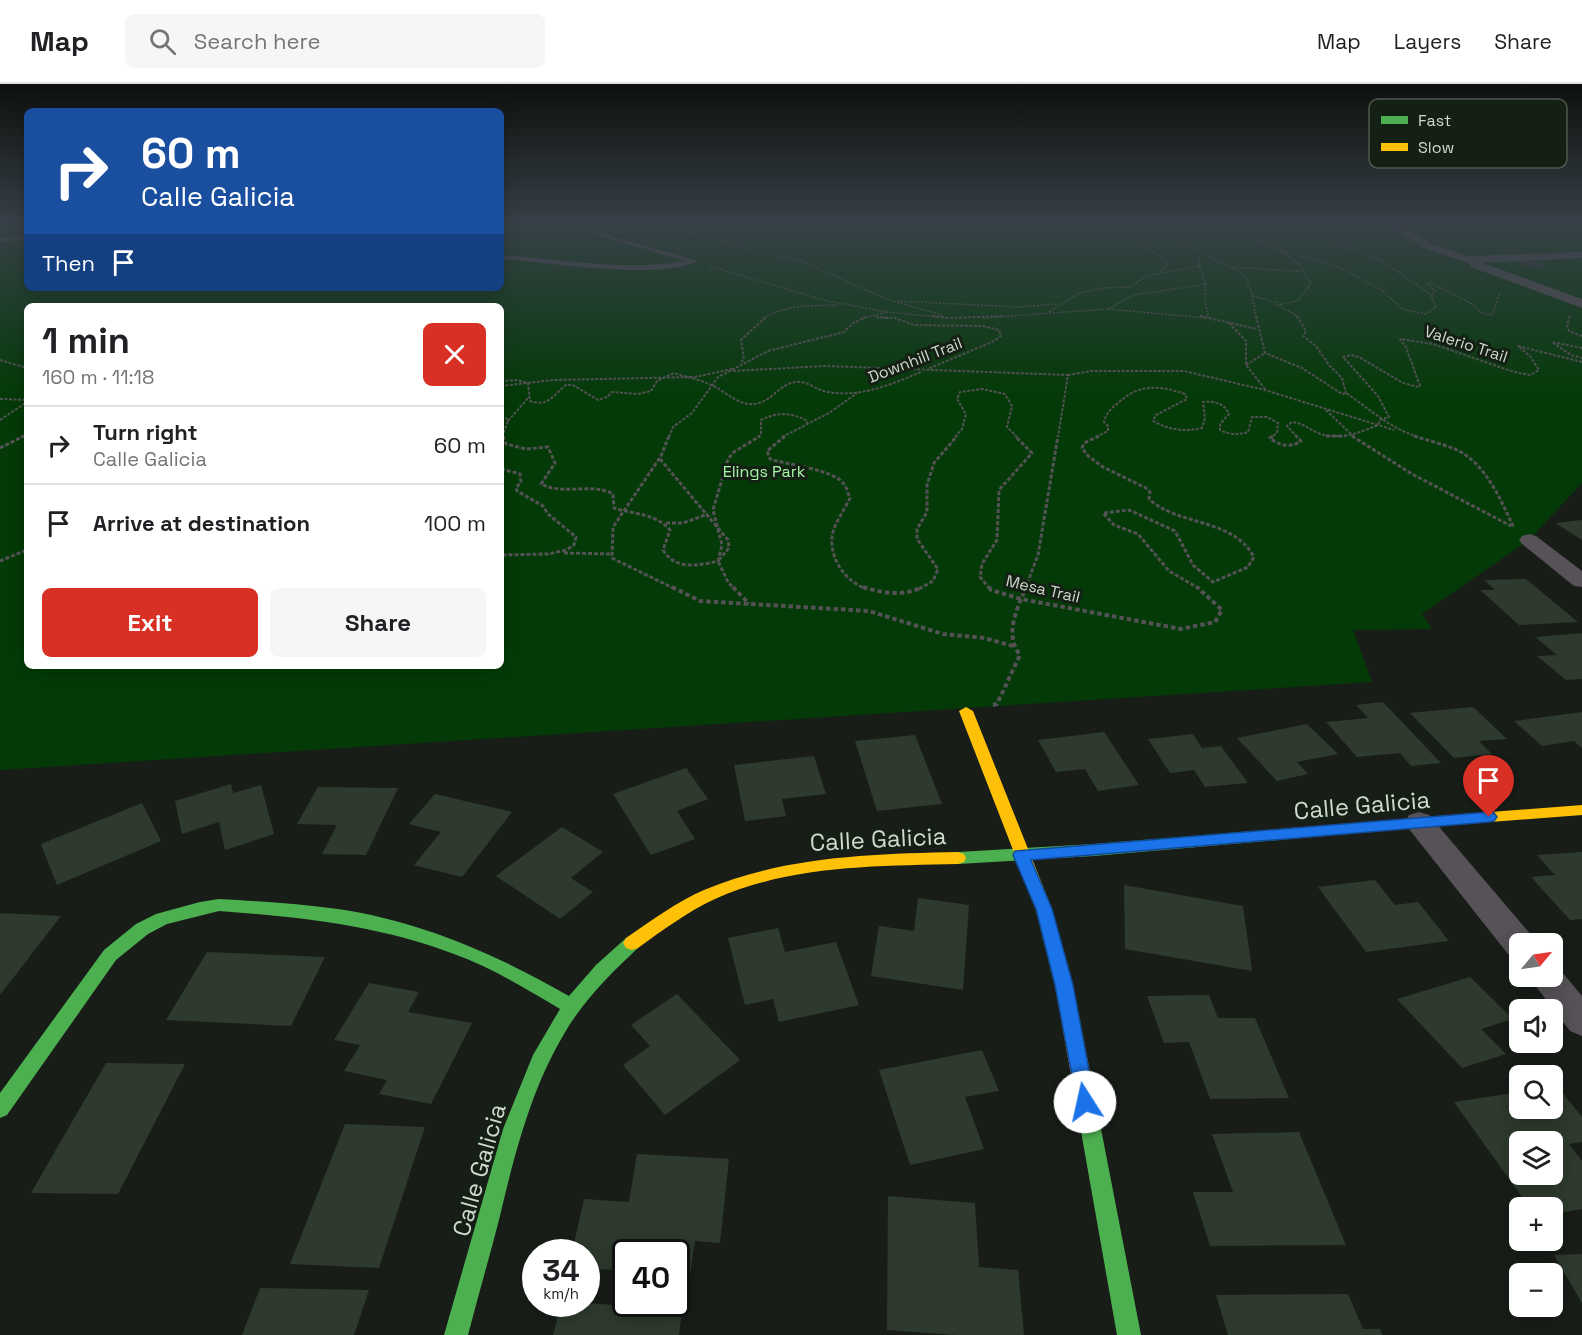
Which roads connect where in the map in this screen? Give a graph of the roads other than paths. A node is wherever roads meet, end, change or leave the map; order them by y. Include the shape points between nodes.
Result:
1 (1521, 281) edge
2 (1582, 304) edge
3 (1529, 540) road end
4 (1582, 581) edge
5 (966, 711) road end
6 (1582, 810) edge
7 (1419, 822) junction
8 (1021, 855) junction
9 (1510, 933) edge
10 (1554, 987) edge
11 (571, 1006) junction
12 (1582, 1021) edge
13 (0, 1109) edge
14 (456, 1335) edge
15 (1129, 1335) edge

1 - 2 street
3 - 4 street
5 - 8 street
6 - 7 street, Calle Galicia
7 - 8 street, Calle Galicia
7 - 9 street
8 - 11 street, Calle Galicia via 819,862 739,882 664,918 630,943 599,971
8 - 15 street via 1044,909 1064,985
10 - 12 street
11 - 13 street via 518,975 461,949 401,930 340,916 279,909 219,905 200,908 142,929 110,955
11 - 14 street, Calle Galicia via 532,1072 516,1117

